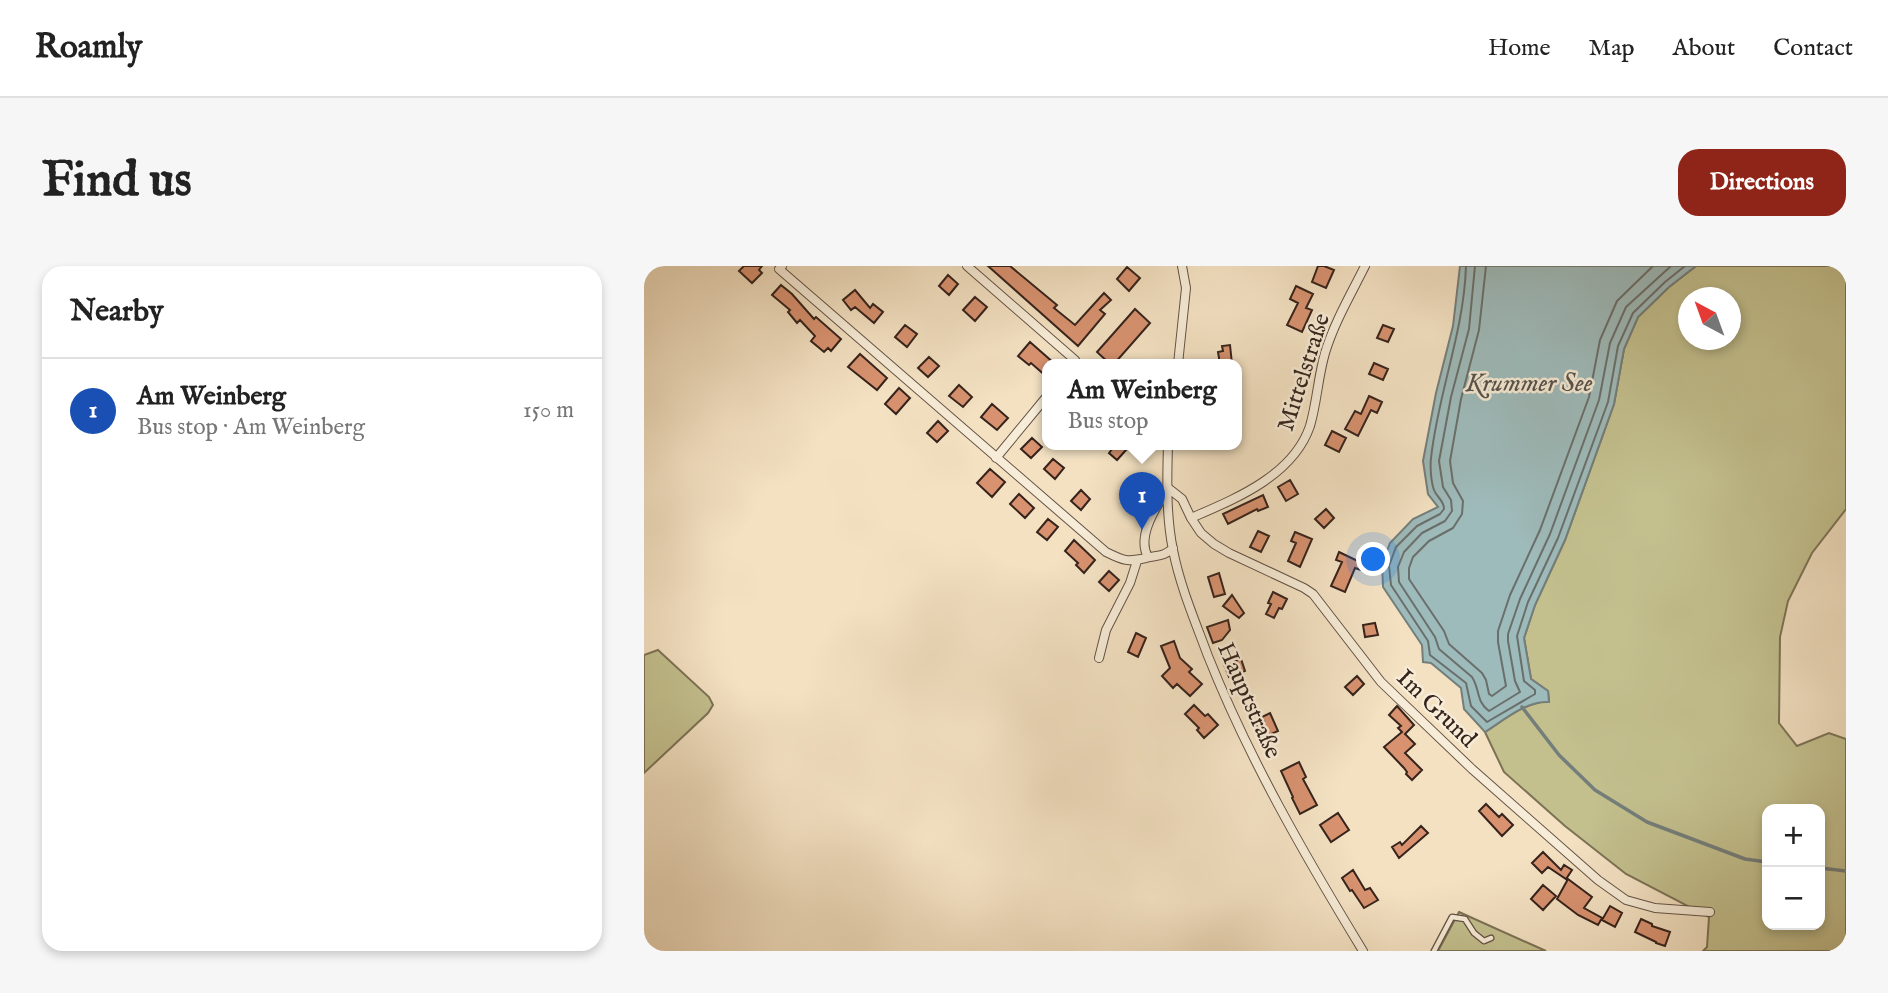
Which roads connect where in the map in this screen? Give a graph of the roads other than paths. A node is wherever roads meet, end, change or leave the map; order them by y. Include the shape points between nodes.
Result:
1 (967, 266) edge
2 (1182, 266) edge
3 (1366, 266) edge
4 (779, 267) edge
5 (1071, 359) edge
6 (1179, 359) edge
7 (1042, 402) edge
8 (1168, 450) edge
9 (996, 458) junction
10 (1168, 488) junction
11 (1191, 518) junction
12 (1172, 548) junction
13 (1148, 557) junction
14 (1138, 561) junction
15 (1099, 658) dead end
16 (1710, 912) dead end
17 (1491, 938) dead end
18 (1363, 951) edge
19 (1434, 951) edge

1 - 5 street
2 - 6 street via 1186,288
3 - 11 street, Mittelstraße via 1332,332 1314,413 1301,445 1267,479
4 - 9 street
7 - 9 street
8 - 10 street, Hauptstraße
9 - 14 street via 1106,552
10 - 11 street, Im Grund via 1182,499
10 - 12 street, Hauptstraße
10 - 13 street via 1146,532 1144,551
11 - 16 street, Im Grund via 1214,544 1313,594 1381,682 1598,880 1626,900 1655,908
12 - 13 street via 1161,556
12 - 18 street, Hauptstraße via 1228,705 1307,859
13 - 14 street
14 - 15 street via 1106,631
17 - 19 lane via 1484,941 1465,919 1452,917

